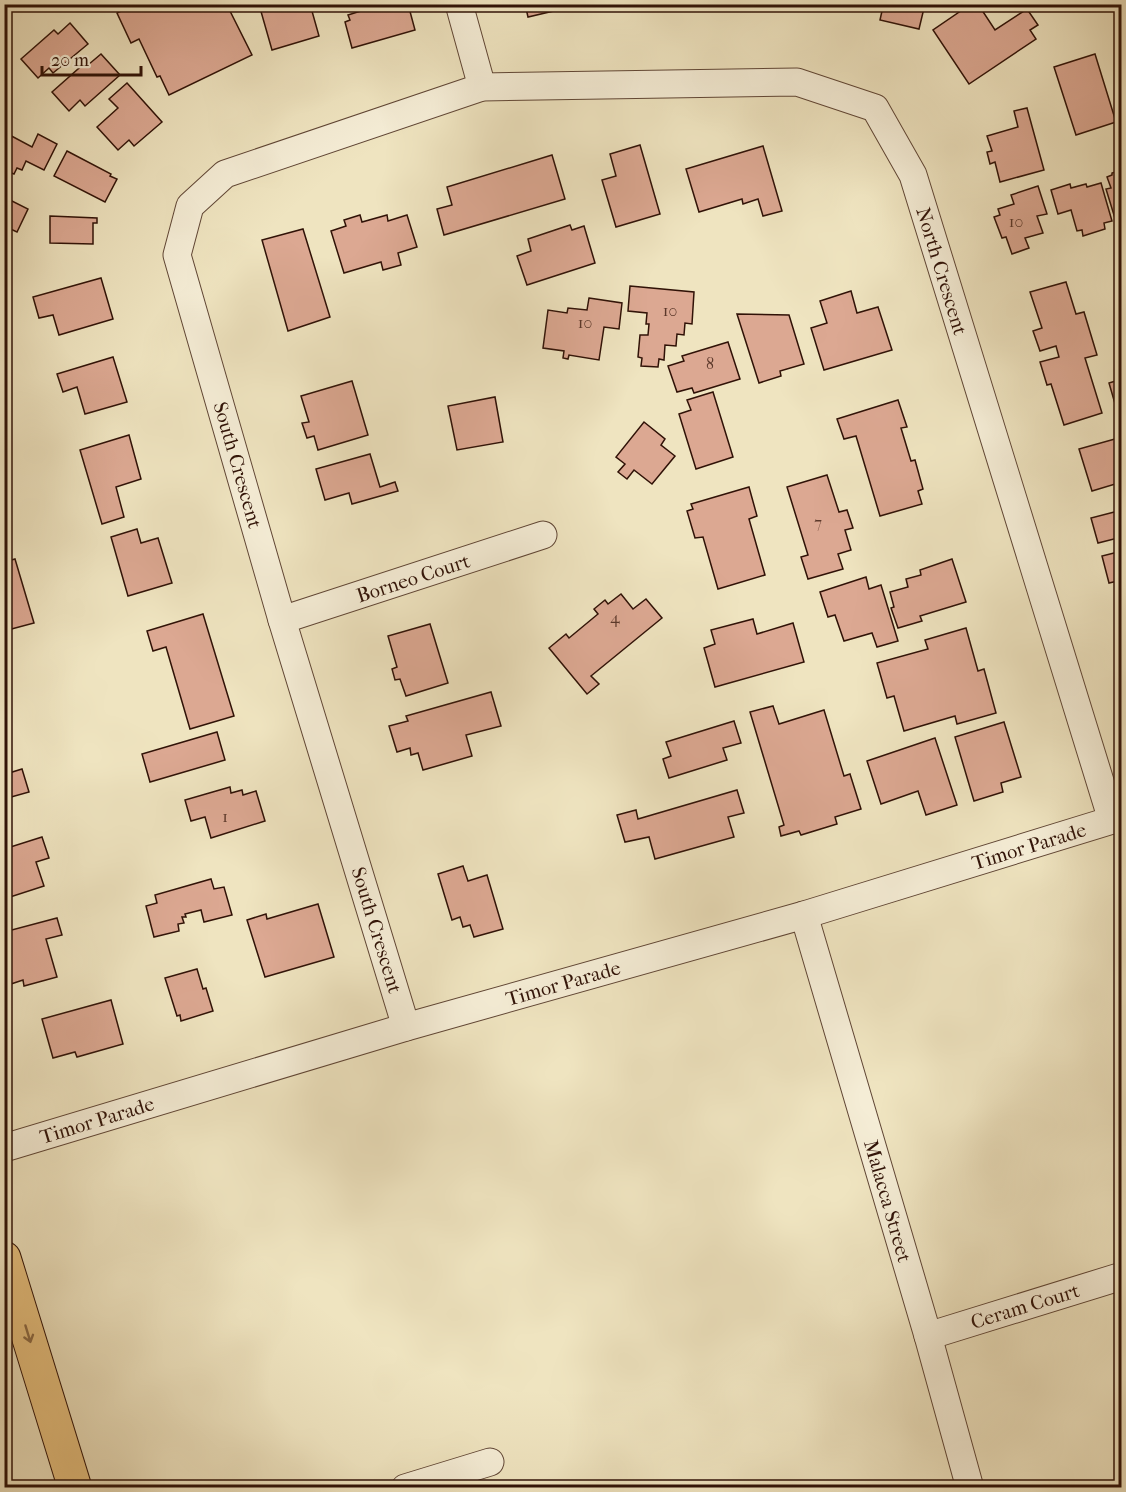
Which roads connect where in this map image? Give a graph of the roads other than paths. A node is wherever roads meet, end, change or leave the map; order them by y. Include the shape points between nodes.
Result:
1 (459, 4) edge
2 (482, 87) junction
3 (543, 535) dead end
4 (282, 620) junction
5 (1117, 819) edge
6 (804, 915) junction
7 (406, 1027) junction
8 (4, 1148) edge
9 (4, 1258) edge
10 (1122, 1276) edge
11 (928, 1336) junction
12 (490, 1462) dead end
13 (75, 1488) edge
14 (405, 1488) edge
15 (970, 1488) edge

1 - 2 street
2 - 4 street, South Crescent via 225,174 190,206 177,255
2 - 5 street, North Crescent via 797,82 875,108 912,175
3 - 4 street, Borneo Court
4 - 7 street, South Crescent
5 - 6 street, Timor Parade
6 - 7 street, Timor Parade
6 - 11 street, Malacca Street
7 - 8 street, Timor Parade
9 -> 13 main road
10 - 11 street, Ceram Court
11 - 15 street, Malacca Street
12 - 14 street

